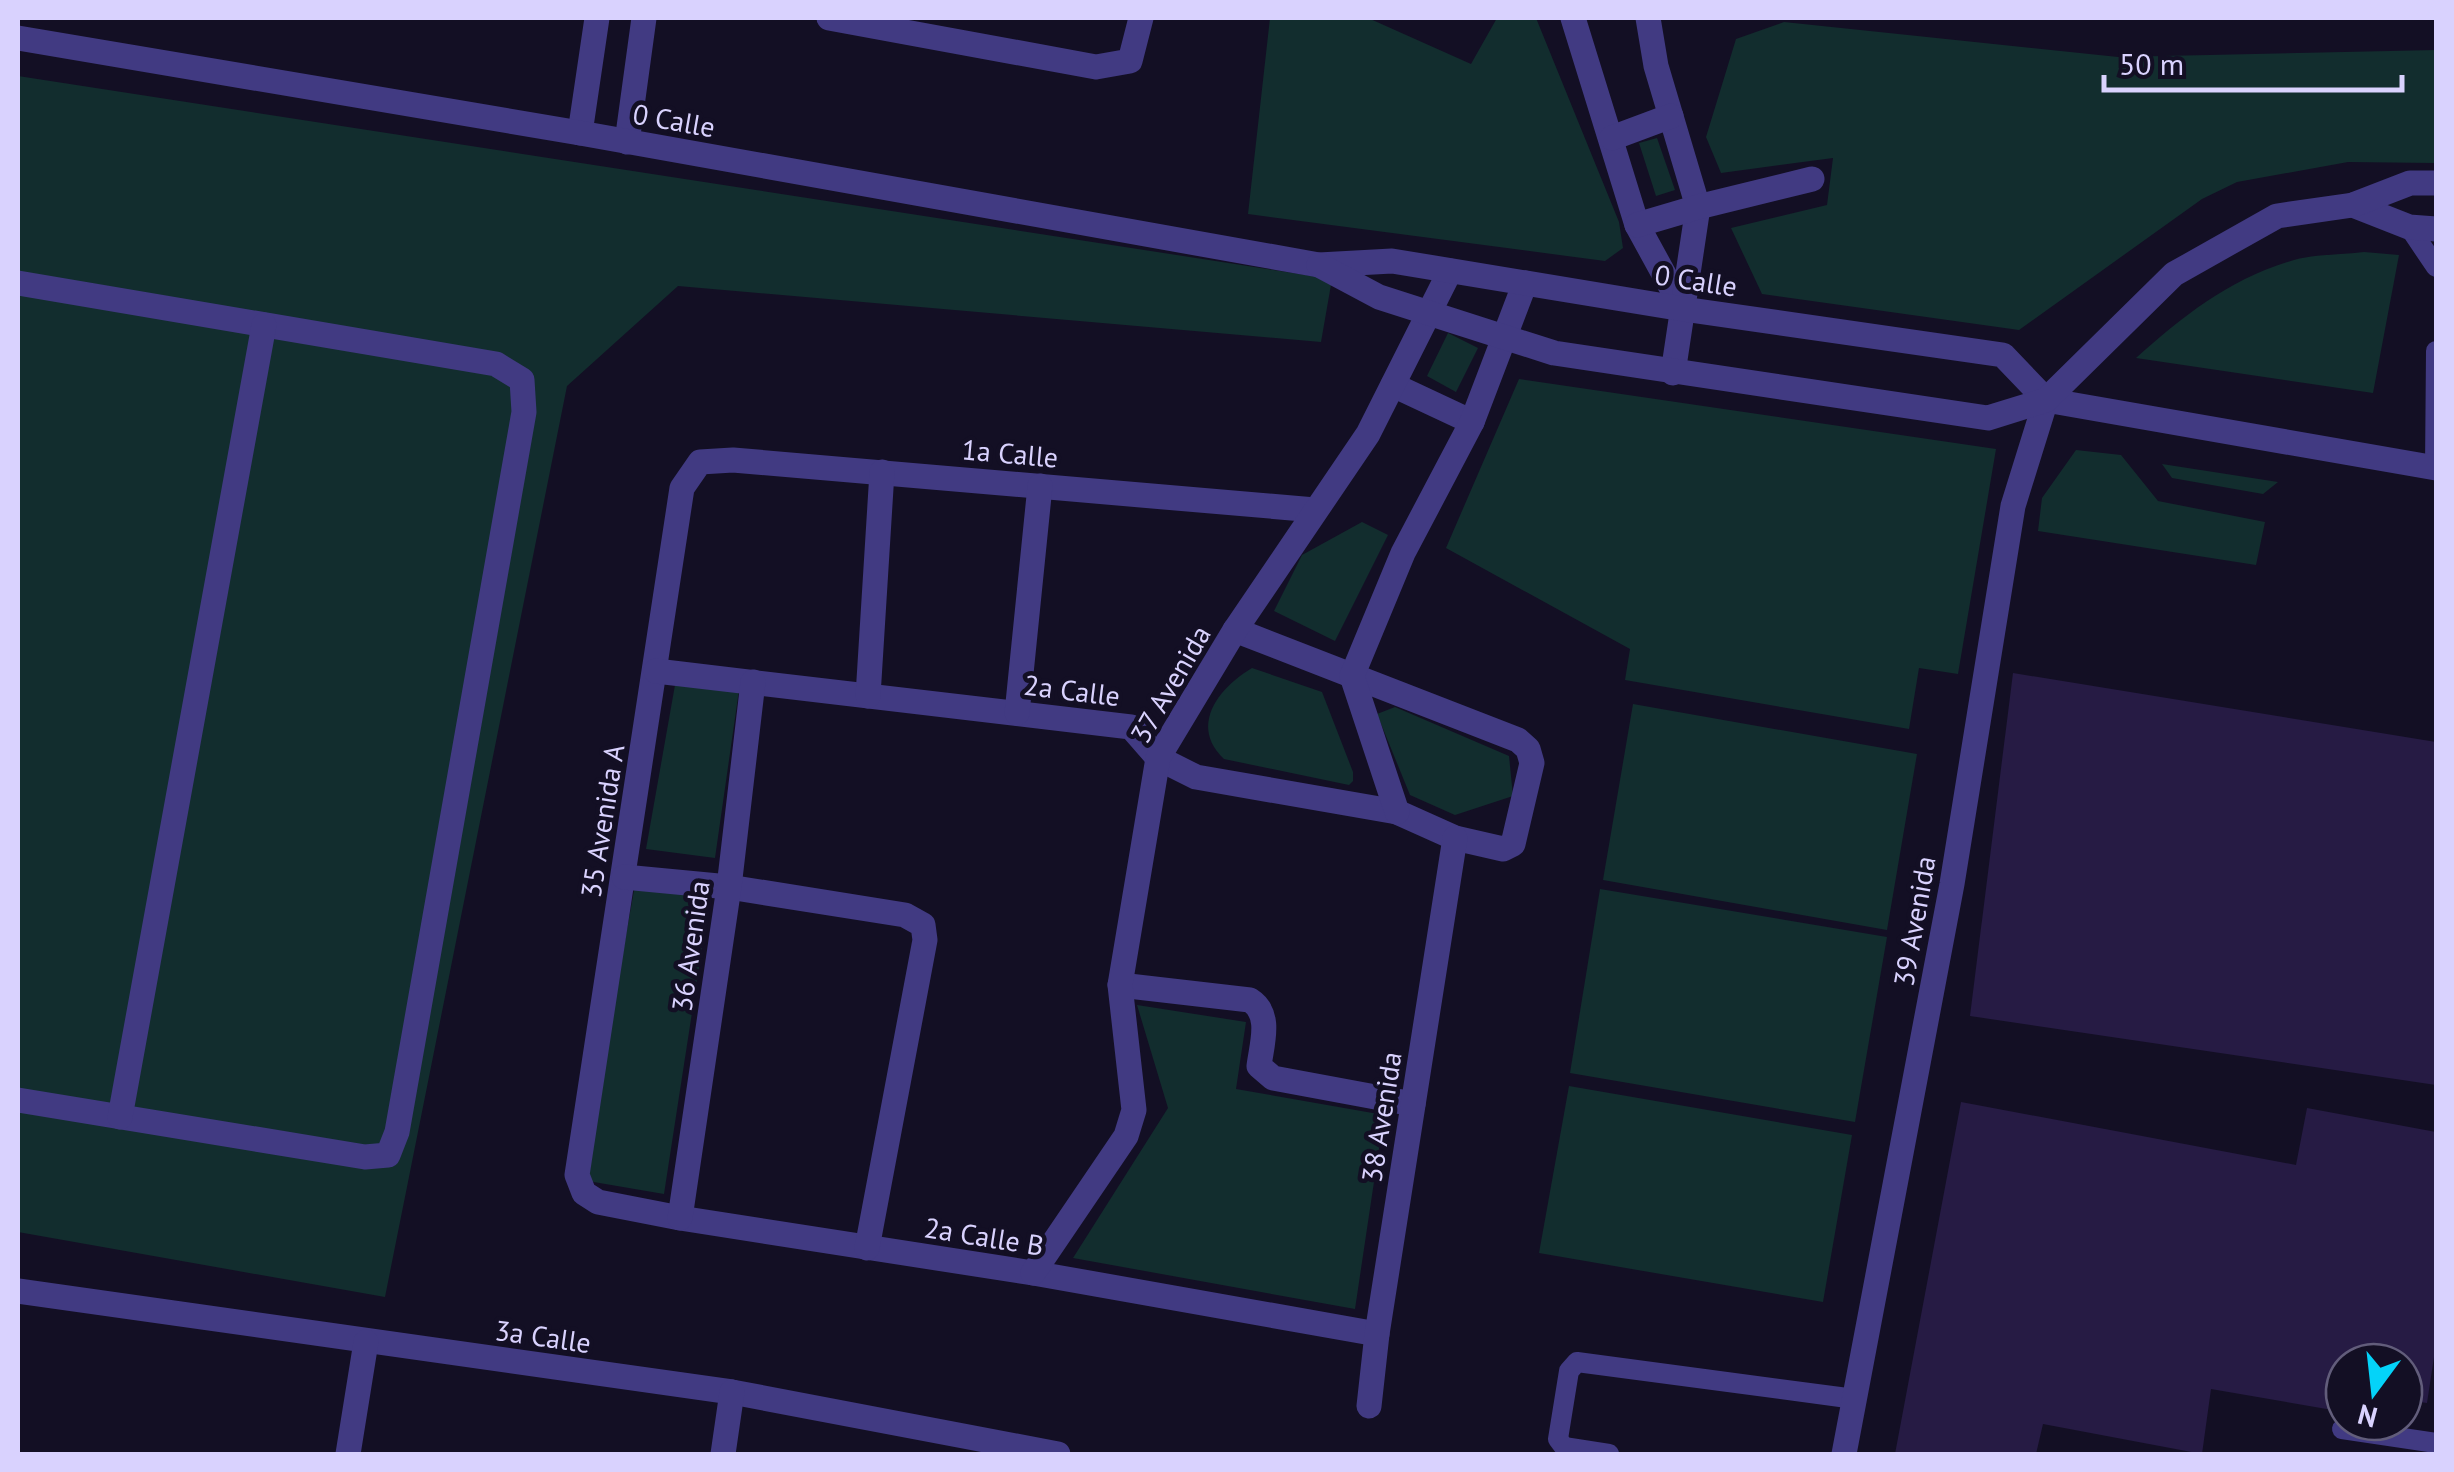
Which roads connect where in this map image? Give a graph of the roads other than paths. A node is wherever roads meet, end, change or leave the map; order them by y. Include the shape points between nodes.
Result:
1 (598, 18) edge
2 (644, 18) edge
3 (830, 18) edge
4 (1141, 18) edge
5 (1574, 18) edge
6 (1648, 18) edge
7 (18, 38) edge
8 (1671, 116) junction
9 (580, 133) junction
10 (1612, 138) junction
11 (627, 142) junction
12 (1812, 180) dead end
13 (2436, 183) edge
14 (2353, 205) junction
15 (1698, 207) junction
16 (1637, 225) junction
17 (2409, 227) junction
18 (2436, 229) edge
19 (1319, 265) junction
20 (2436, 267) edge
21 (1450, 272) junction
22 (18, 284) edge
23 (1525, 284) junction
24 (1682, 309) junction
25 (1429, 313) junction
26 (264, 325) junction
27 (1506, 340) junction
28 (2436, 352) edge
29 (1674, 373) junction
30 (1393, 384) junction
31 (2046, 400) junction
32 (1472, 422) junction
33 (700, 462) joint
34 (2436, 468) edge
35 (882, 472) junction
36 (1040, 486) junction
37 (1315, 510) junction
38 (1235, 630) junction
39 (656, 670) junction
40 (1352, 676) junction
41 (753, 682) junction
42 (868, 696) junction
43 (1017, 713) junction
44 (1158, 758) junction
45 (1397, 812) junction
46 (1455, 838) junction
47 (624, 877) junction
48 (729, 888) junction
49 (1120, 985) junction
50 (18, 1100) edge
51 (1413, 1104) junction
52 (120, 1117) junction
53 (584, 1193) joint
54 (680, 1218) junction
55 (867, 1248) junction
56 (1033, 1273) junction
57 (18, 1291) edge
58 (1378, 1334) junction
59 (366, 1342) junction
60 (732, 1392) junction
61 (1855, 1399) junction
62 (1369, 1406) dead end
63 (348, 1454) edge
64 (723, 1454) edge
65 (1058, 1454) edge
66 (1609, 1454) edge
67 (1844, 1454) edge

1 - 9 street
2 - 11 street
3 - 4 street via 1096,67 1130,61
5 - 10 street
6 - 8 street
7 - 9 street, 0 Calle
8 - 10 street
8 - 15 street
9 - 11 street, 0 Calle
10 - 16 street
11 - 19 street, 0 Calle
12 - 15 street
13 - 14 street, 0 Calle via 2410,183
14 - 17 street, 0 Calle
14 - 31 street, 0 Calle via 2277,216 2174,274
15 - 16 street
15 - 24 street
16 - 24 street
17 - 18 street, 0 Calle
17 - 20 lane
19 - 21 street, 0 Calle via 1392,261
19 - 25 street, 0 Calle
21 - 23 street, 0 Calle
21 - 25 street, 37 Avenida
22 - 26 street
23 - 24 street, 0 Calle
23 - 27 street
24 - 29 street
24 - 31 street, 0 Calle via 2003,355
25 - 27 street, 0 Calle
25 - 30 street, 37 Avenida
26 - 52 street
26 - 52 street via 496,364 522,380 524,412 397,1132 388,1155 366,1156
27 - 29 street, 0 Calle
27 - 32 street
28 - 34 lane
29 - 31 street, 0 Calle via 1988,418
30 - 32 street
30 - 37 street, 37 Avenida via 1368,434
31 - 34 street, 0 Calle
31 - 61 street, 39 Avenida via 2013,506 1952,884
32 - 40 street via 1403,553
33 - 35 street, 1a Calle
33 - 39 street, 35 Avenida A via 682,488
35 - 36 street, 1a Calle
35 - 42 street
36 - 37 street, 1a Calle
36 - 43 street
37 - 38 street, 37 Avenida
38 - 40 street
38 - 44 street, 37 Avenida
39 - 41 street, 2a Calle
39 - 47 street, 35 Avenida A
40 - 45 street
40 - 46 street, 2a Calle via 1528,748 1532,763 1513,844 1504,849
41 - 42 street, 2a Calle
41 - 48 street, 36 Avenida
42 - 43 street, 2a Calle
43 - 44 street, 2a Calle via 1131,727
44 - 45 street, 2a Calle via 1196,777
44 - 49 street, 37 Avenida
45 - 46 street, 2a Calle
46 - 51 street, 38 Avenida
47 - 48 street
47 - 53 street, 35 Avenida A via 577,1175
48 - 54 street, 36 Avenida
48 - 55 street via 905,916 923,925
49 - 51 street via 1250,1000 1264,1021 1259,1066 1273,1078
49 - 56 street, 37 Avenida via 1134,1110 1126,1136
50 - 52 street
51 - 58 street, 38 Avenida
53 - 54 street, 2a Calle B via 598,1202
54 - 55 street, 2a Calle B
55 - 56 street, 2a Calle B
56 - 58 street, 2a Calle B
57 - 59 street, 3a Calle
58 - 62 street, 38 Avenida
59 - 60 street, 3a Calle
59 - 63 street
60 - 64 street
60 - 65 street, 3a Calle
61 - 66 lane via 1576,1362 1558,1438 1564,1447
61 - 67 street, 39 Avenida

